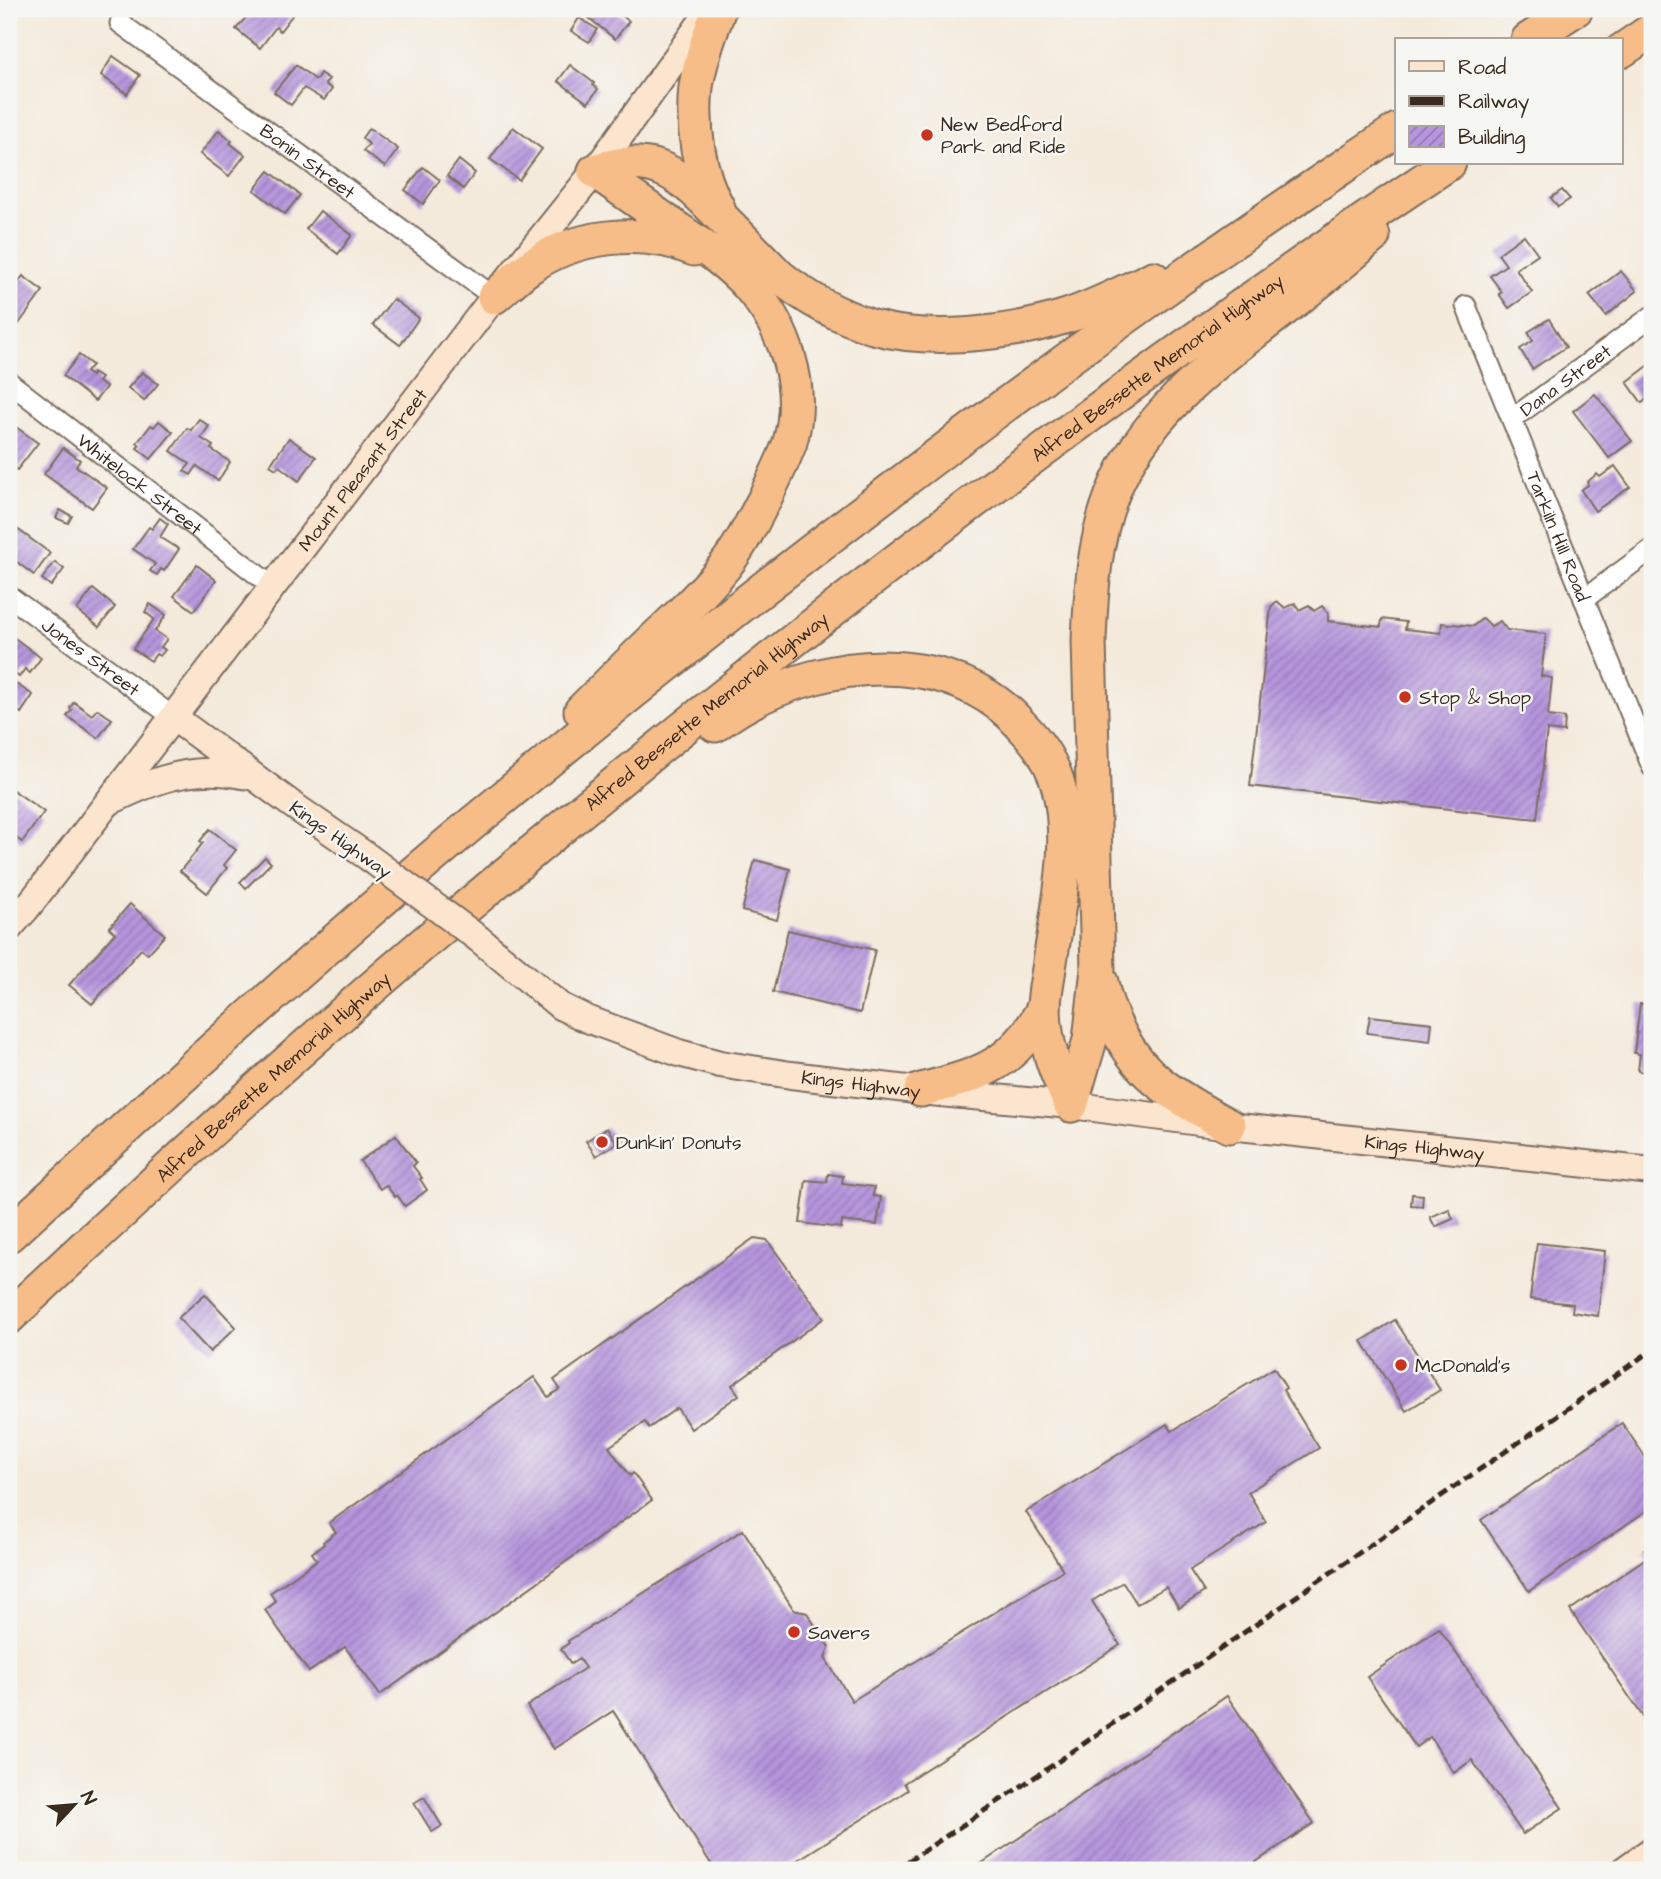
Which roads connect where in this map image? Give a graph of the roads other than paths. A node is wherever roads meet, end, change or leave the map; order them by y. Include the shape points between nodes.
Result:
1 (712, 9) edge
2 (719, 9) edge
3 (1576, 9) edge
4 (120, 23) dead end
5 (1652, 30) edge
6 (1531, 38) edge
7 (1622, 50) edge
8 (1395, 131) edge
9 (1448, 164) edge
10 (1454, 164) edge
11 (595, 171) junction
12 (726, 222) junction
13 (1260, 222) junction
14 (727, 266) junction
15 (494, 297) junction
16 (1466, 306) dead end
17 (1652, 316) edge
18 (9, 382) edge
19 (1512, 419) junction
20 (1652, 549) edge
21 (273, 587) junction
22 (9, 596) edge
23 (1584, 599) junction
24 (173, 717) junction
25 (1652, 767) edge
26 (256, 777) junction
27 (105, 804) junction
28 (464, 831) junction
29 (544, 843) junction
30 (9, 928) edge
31 (1098, 969) junction
32 (1044, 1007) junction
33 (921, 1090) junction
34 (1071, 1105) junction
35 (1229, 1126) junction
36 (1652, 1171) edge
37 (9, 1235) edge
38 (9, 1317) edge
39 (1652, 1850) edge
40 (1623, 1870) edge

1 - 11 main road, Mount Pleasant Street
2 - 12 highway via 703,54 695,112 701,163
3 - 6 highway
4 - 15 street, Bonin Street
5 - 7 highway
8 - 13 highway
9 - 29 highway, Alfred Bessette Memorial Highway via 1242,304 949,520
10 - 31 highway via 1343,262 1189,386 1146,434 1121,474 1099,539 1090,606
11 - 12 highway via 631,163 661,168 685,182
11 - 14 highway
11 - 15 main road, Mount Pleasant Street
12 - 13 highway via 806,297 875,327 939,335 1002,331 1064,317 1149,280
13 - 28 highway via 1083,347 833,535
14 - 15 highway via 667,241 597,240 550,255
14 - 28 highway via 746,283 777,326 793,374 794,424 771,484 736,550 699,596
15 - 21 main road, Mount Pleasant Street
16 - 19 street, Tarkiln Hill Road
17 - 19 street, Dana Street
18 - 21 street, Whitelock Street
19 - 23 street, Tarkiln Hill Road
20 - 23 street
21 - 24 main road, Mount Pleasant Street
22 - 24 street, Jones Street
23 - 25 street, Tarkiln Hill Road
24 - 26 main road, Kings Highway
24 - 27 main road, Mount Pleasant Street
26 - 27 main road via 182,774 148,783
26 - 33 main road, Kings Highway, bridge via 479,939 560,1006 587,1019 720,1064
27 - 30 main road, Mount Pleasant Street
28 - 37 highway via 316,957
29 - 32 highway via 723,719 786,687 851,670 878,668 932,673 961,682 989,697 1032,736 1058,786 1063,865
29 - 38 highway, Alfred Bessette Memorial Highway via 363,995
31 - 34 highway via 1090,1040
31 - 35 highway via 1109,1010 1145,1069 1181,1098
32 - 33 highway via 1022,1043 1007,1057 974,1075
32 - 34 highway via 1048,1048
33 - 34 main road, Kings Highway
34 - 35 main road, Kings Highway
35 - 36 main road, Kings Highway
39 - 40 main road

